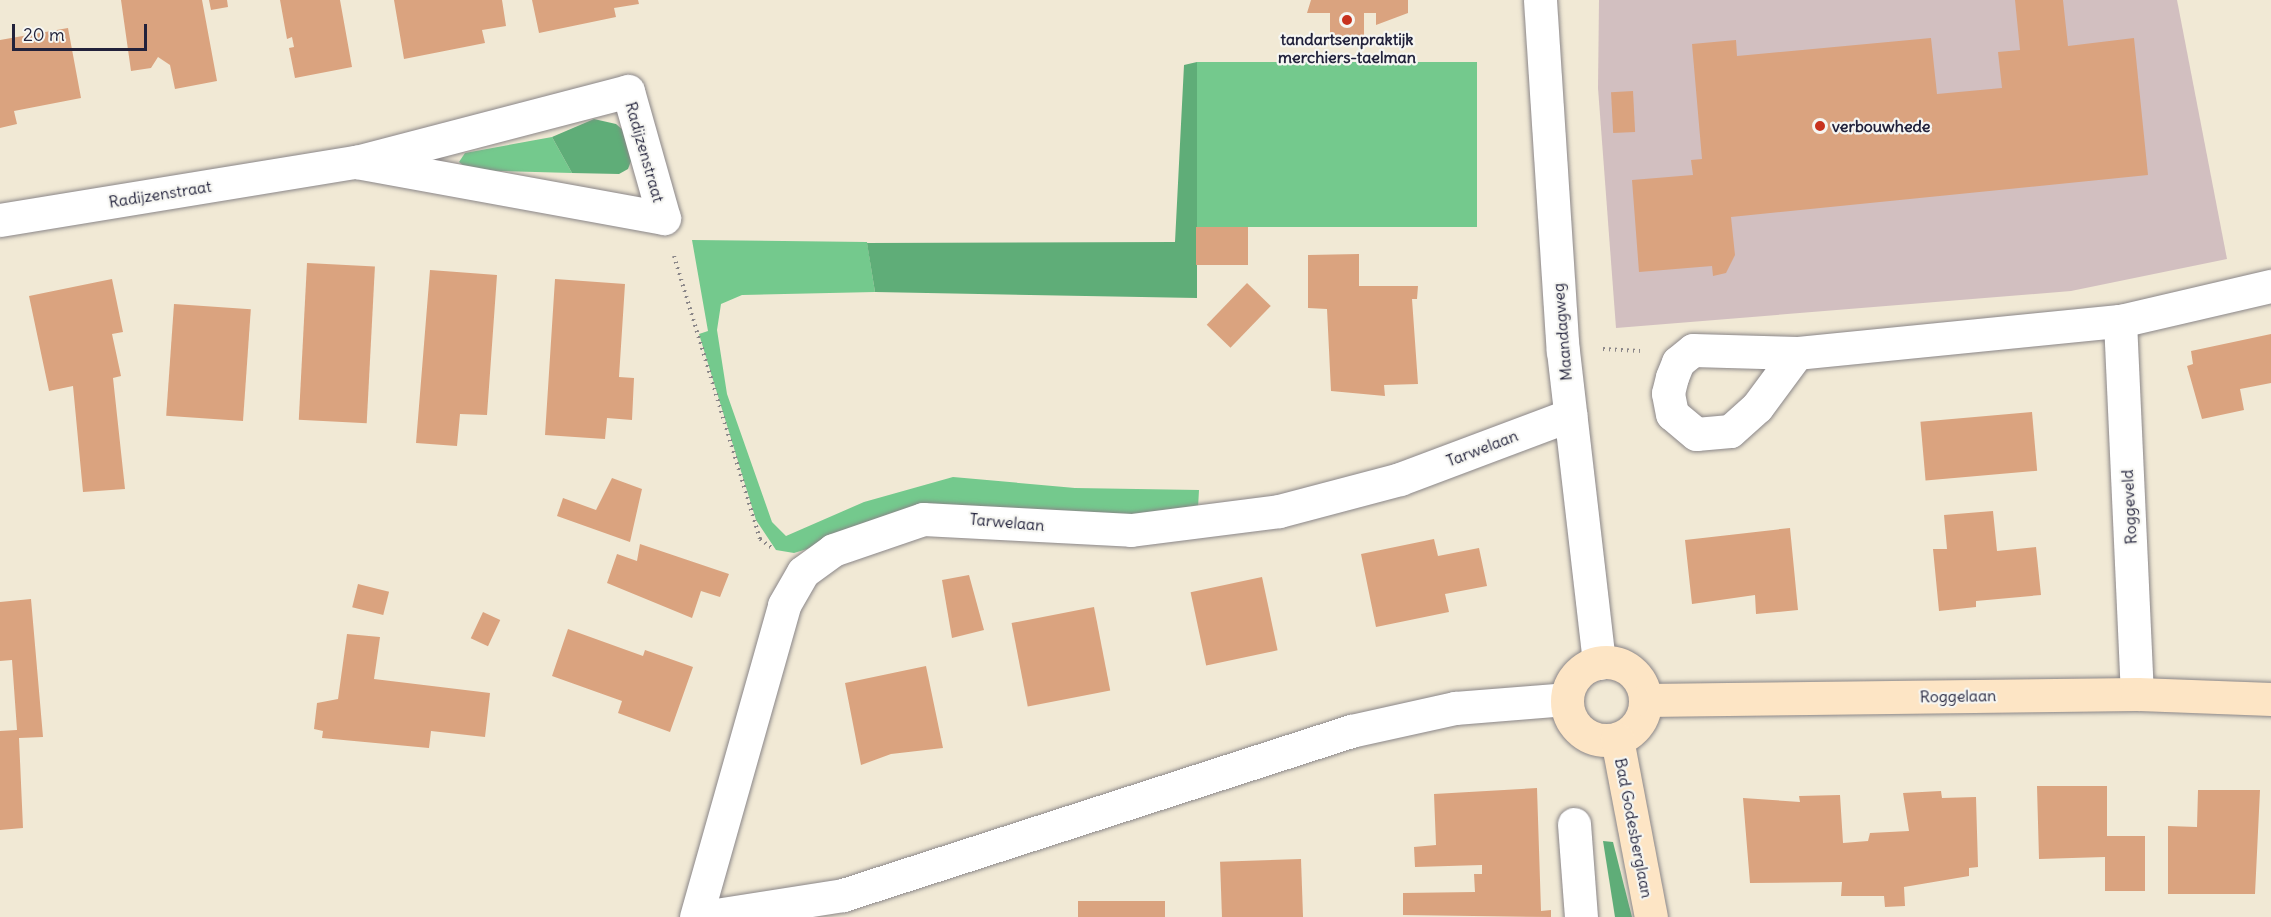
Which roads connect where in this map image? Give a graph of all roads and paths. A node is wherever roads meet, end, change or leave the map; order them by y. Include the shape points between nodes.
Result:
1 (1540, 0) edge
2 (356, 162) junction
3 (664, 218) junction
4 (0, 220) edge
5 (2271, 286) edge
6 (2120, 321) junction
7 (1563, 351) junction
8 (1797, 353) junction
9 (1678, 362) junction
10 (1570, 415) junction
11 (803, 572) junction
12 (1599, 663) junction
13 (2138, 694) junction
14 (1566, 699) junction
15 (2271, 699) edge
16 (1646, 700) junction
17 (1617, 739) junction
18 (1574, 824) dead end
19 (696, 917) edge
20 (703, 917) edge
21 (1581, 917) edge
22 (1651, 917) edge

1 - 7 street, Maandagweg
2 - 3 street, Radijzenstraat
2 - 3 street, Radijzenstraat via 628,91
2 - 4 street, Radijzenstraat
3 - 11 path via 707,379 760,539
5 - 6 street
6 - 8 street
6 - 13 street, Roggeveld
7 - 9 path via 1626,348
7 - 10 street, Maandagweg
8 - 9 street via 1720,348 1694,350
8 - 9 street via 1742,423 1714,434 1696,434 1672,414 1668,393
10 - 11 street, Tarwelaan via 1400,479 1279,511 1131,530 923,519 833,550
10 - 12 street, Maandagweg
11 - 19 street, Tarwelaan via 784,605
12 - 14 street via 1576,674
12 - 16 street via 1630,671
13 - 15 street, Roggelaan
13 - 16 street, Roggelaan
14 - 17 street via 1581,731
14 - 20 street via 1464,707 1351,731 843,895
16 - 17 street via 1642,719
17 - 22 street, Bad Godesberglaan
18 - 21 street

